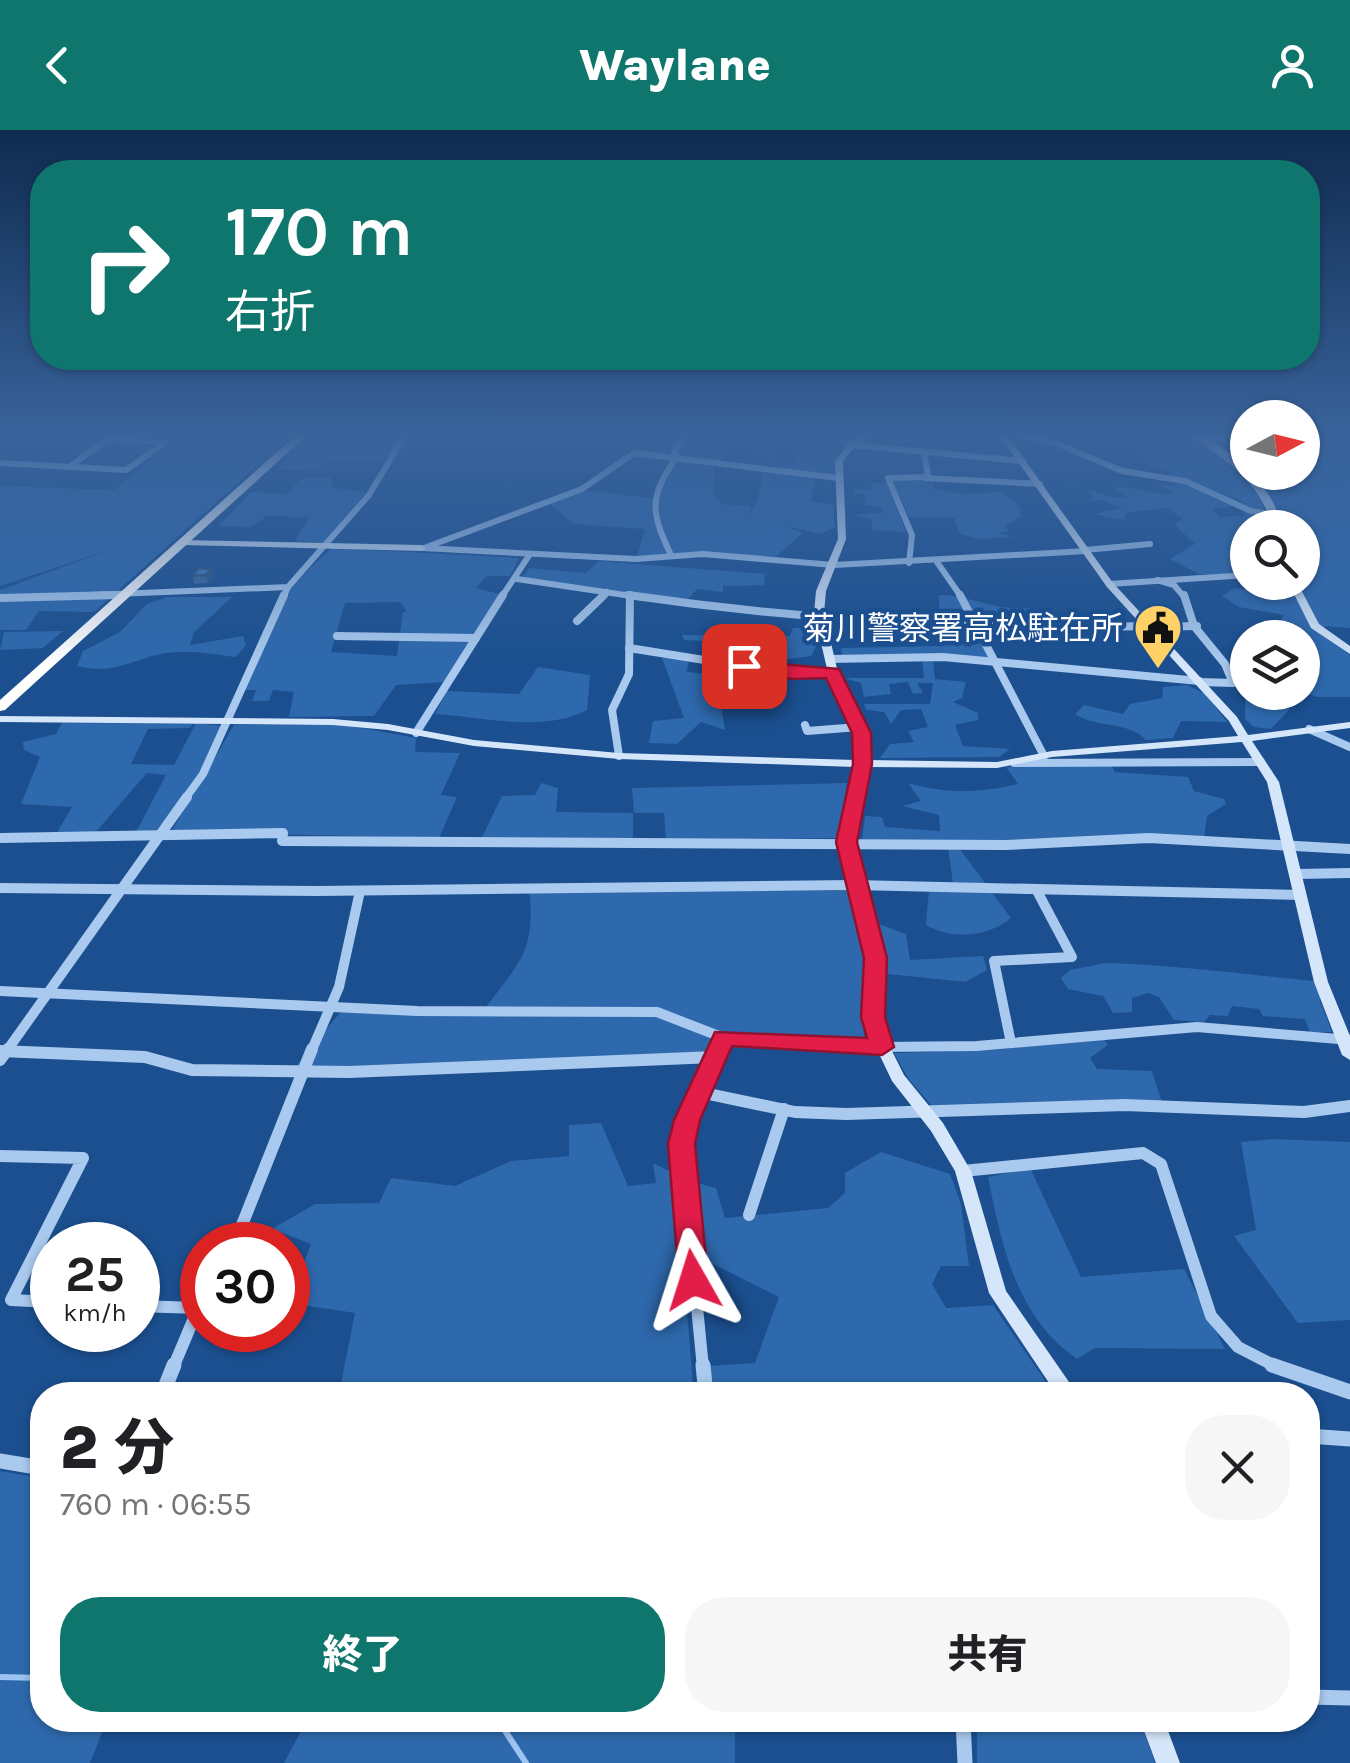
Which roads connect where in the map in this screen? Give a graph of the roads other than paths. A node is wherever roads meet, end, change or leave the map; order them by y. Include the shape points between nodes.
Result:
1 (218, 511) edge
2 (355, 511) edge
3 (522, 511) edge
4 (656, 511) edge
5 (840, 511) edge
6 (902, 511) edge
7 (1059, 511) edge
8 (184, 542) junction
9 (1150, 544) dead end
10 (327, 545) junction
11 (422, 548) junction
12 (1086, 550) junction
13 (530, 554) junction
14 (671, 555) junction
15 (937, 562) junction
16 (909, 563) junction
17 (834, 565) junction
18 (1230, 576) edge
19 (517, 579) junction
20 (1157, 580) junction
21 (1109, 584) junction
22 (288, 586) junction
23 (607, 592) junction
24 (124, 595) junction
25 (630, 595) junction
26 (0, 598) edge
27 (1301, 600) edge
28 (819, 614) junction
29 (578, 622) dead end
30 (976, 624) junction
31 (1197, 626) junction
32 (1148, 627) junction
33 (336, 636) dead end
34 (476, 638) junction
35 (629, 648) junction
36 (1350, 650) edge
37 (999, 662) junction
38 (830, 666) junction
39 (1200, 682) junction
40 (0, 707) edge
41 (0, 719) edge
42 (229, 722) junction
43 (805, 725) dead end
44 (1350, 725) edge
45 (859, 727) junction
46 (1309, 729) junction
47 (416, 734) junction
48 (1246, 738) junction
49 (1350, 747) edge
50 (619, 756) junction
51 (1044, 756) junction
52 (1262, 762) junction
53 (1014, 763) junction
54 (862, 764) junction
55 (162, 835) junction
56 (0, 838) edge
57 (846, 842) junction
58 (1291, 849) junction
59 (1350, 849) edge
60 (1350, 873) edge
61 (1297, 874) junction
62 (854, 885) junction
63 (0, 888) edge
64 (124, 889) junction
65 (1036, 890) junction
66 (360, 891) junction
67 (1301, 896) junction
68 (0, 992) edge
69 (50, 994) junction
70 (329, 1007) junction
71 (724, 1038) junction
72 (1346, 1040) edge
73 (1011, 1043) junction
74 (882, 1047) junction
75 (2, 1054) edge
76 (1350, 1055) edge
77 (715, 1058) junction
78 (302, 1072) junction
79 (700, 1092) junction
80 (1350, 1106) edge
81 (784, 1109) junction
82 (924, 1110) junction
83 (0, 1156) edge
84 (963, 1171) junction
85 (749, 1215) dead end
86 (50, 1222) edge
87 (243, 1222) edge
88 (30, 1262) edge
89 (30, 1301) edge
90 (180, 1352) edge
91 (167, 1382) edge
92 (705, 1382) edge
93 (1059, 1382) edge
94 (1350, 1392) edge
95 (1320, 1437) edge
96 (1350, 1439) edge
97 (0, 1461) edge
98 (30, 1466) edge
99 (1320, 1697) edge
100 (1350, 1698) edge
101 (964, 1732) edge
102 (1156, 1732) edge
103 (965, 1763) edge
104 (1168, 1763) edge

1 - 8 highway
2 - 10 street
3 - 11 street
4 - 14 street
5 - 17 street
6 - 16 street via 912,535
7 - 12 street
8 - 10 street
8 - 24 highway
9 - 12 street
10 - 11 street
10 - 22 street
11 - 13 street
12 - 15 street
12 - 21 street
13 - 14 street
13 - 19 street
14 - 17 street
15 - 16 street
15 - 30 street
16 - 17 street
17 - 28 street
18 - 20 street
19 - 23 street
19 - 34 street
20 - 21 street
20 - 31 street via 1180,590
21 - 32 street
22 - 24 street
22 - 42 street
23 - 25 street
23 - 29 street
24 - 26 street
24 - 40 highway
25 - 28 street
25 - 35 street
27 - 36 street via 1315,626
28 - 30 street
28 - 38 street
30 - 32 street
30 - 37 street
31 - 32 street
31 - 39 street via 1233,682
32 - 39 street
33 - 34 street
34 - 47 street
35 - 38 street via 792,674
35 - 50 street via 629,674 612,710
37 - 38 street via 943,657
37 - 39 street
37 - 51 street
38 - 45 street
39 - 48 street
41 - 42 street
42 - 47 street via 348,723
42 - 55 street
43 - 45 street via 808,732
44 - 46 street
45 - 54 street
46 - 48 street
46 - 49 street
47 - 50 street
48 - 51 street
48 - 52 street
50 - 54 street
51 - 53 street
52 - 53 street
52 - 58 street
53 - 54 street
54 - 57 street
55 - 56 street
55 - 57 street
55 - 64 street
57 - 58 street via 1149,838
57 - 62 street
58 - 59 street
58 - 61 street
60 - 61 street
61 - 67 street
62 - 65 street
62 - 66 street
62 - 74 street via 876,958 873,1017
63 - 64 street
64 - 66 street
64 - 69 street
65 - 67 street
65 - 73 street via 1072,956 994,961 999,1019
66 - 70 street
67 - 72 street via 1321,982
68 - 69 street
69 - 70 street
69 - 75 street
70 - 71 street via 657,1012
70 - 78 street
71 - 74 street
71 - 77 street
72 - 73 street via 1197,1027
72 - 76 street
73 - 74 street
74 - 82 street
75 - 78 street via 145,1057 192,1070
77 - 78 street
77 - 79 street
78 - 87 street
79 - 81 street
79 - 92 street via 687,1120 680,1164
80 - 82 street via 1304,1112 1125,1105
81 - 82 street
81 - 85 street
82 - 84 street
83 - 86 street via 82,1158
84 - 93 street via 998,1293
84 - 94 street via 1144,1153 1161,1164 1223,1338 1244,1356
88 - 89 street via 11,1300
90 - 91 street
95 - 96 street
97 - 98 street
99 - 100 street
101 - 103 street
102 - 104 street

